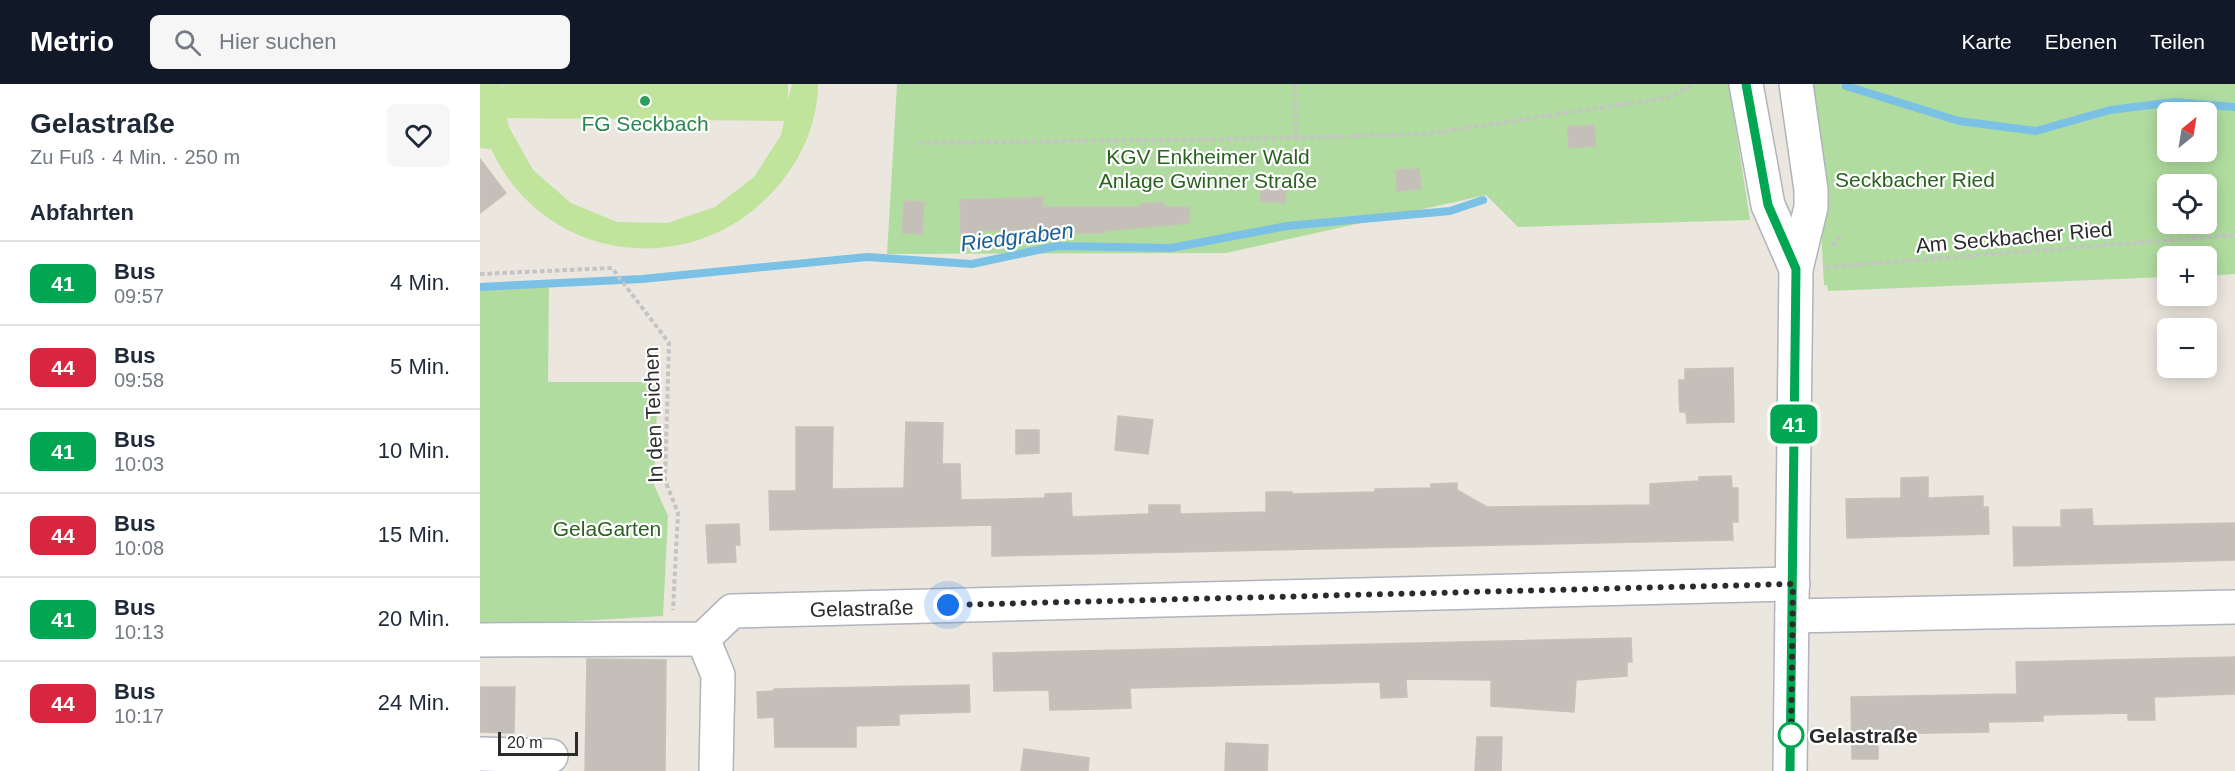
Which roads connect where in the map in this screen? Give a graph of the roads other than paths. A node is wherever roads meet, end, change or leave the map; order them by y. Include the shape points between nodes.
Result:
1 (1746, 84) edge
2 (1796, 84) edge
3 (1796, 269) junction
4 (1793, 584) junction
5 (2235, 608) edge
6 (1792, 616) junction
7 (688, 638) junction
8 (480, 640) edge
9 (480, 754) edge
10 (551, 756) dead end
11 (716, 771) edge
12 (1790, 771) edge

1 - 3 street via 1768,205
2 - 3 street via 1811,199
3 - 4 street
4 - 6 street
4 - 7 street, Gelastraße via 732,611
5 - 6 street
6 - 12 street
7 - 8 street
7 - 11 street via 718,675
9 - 10 street

